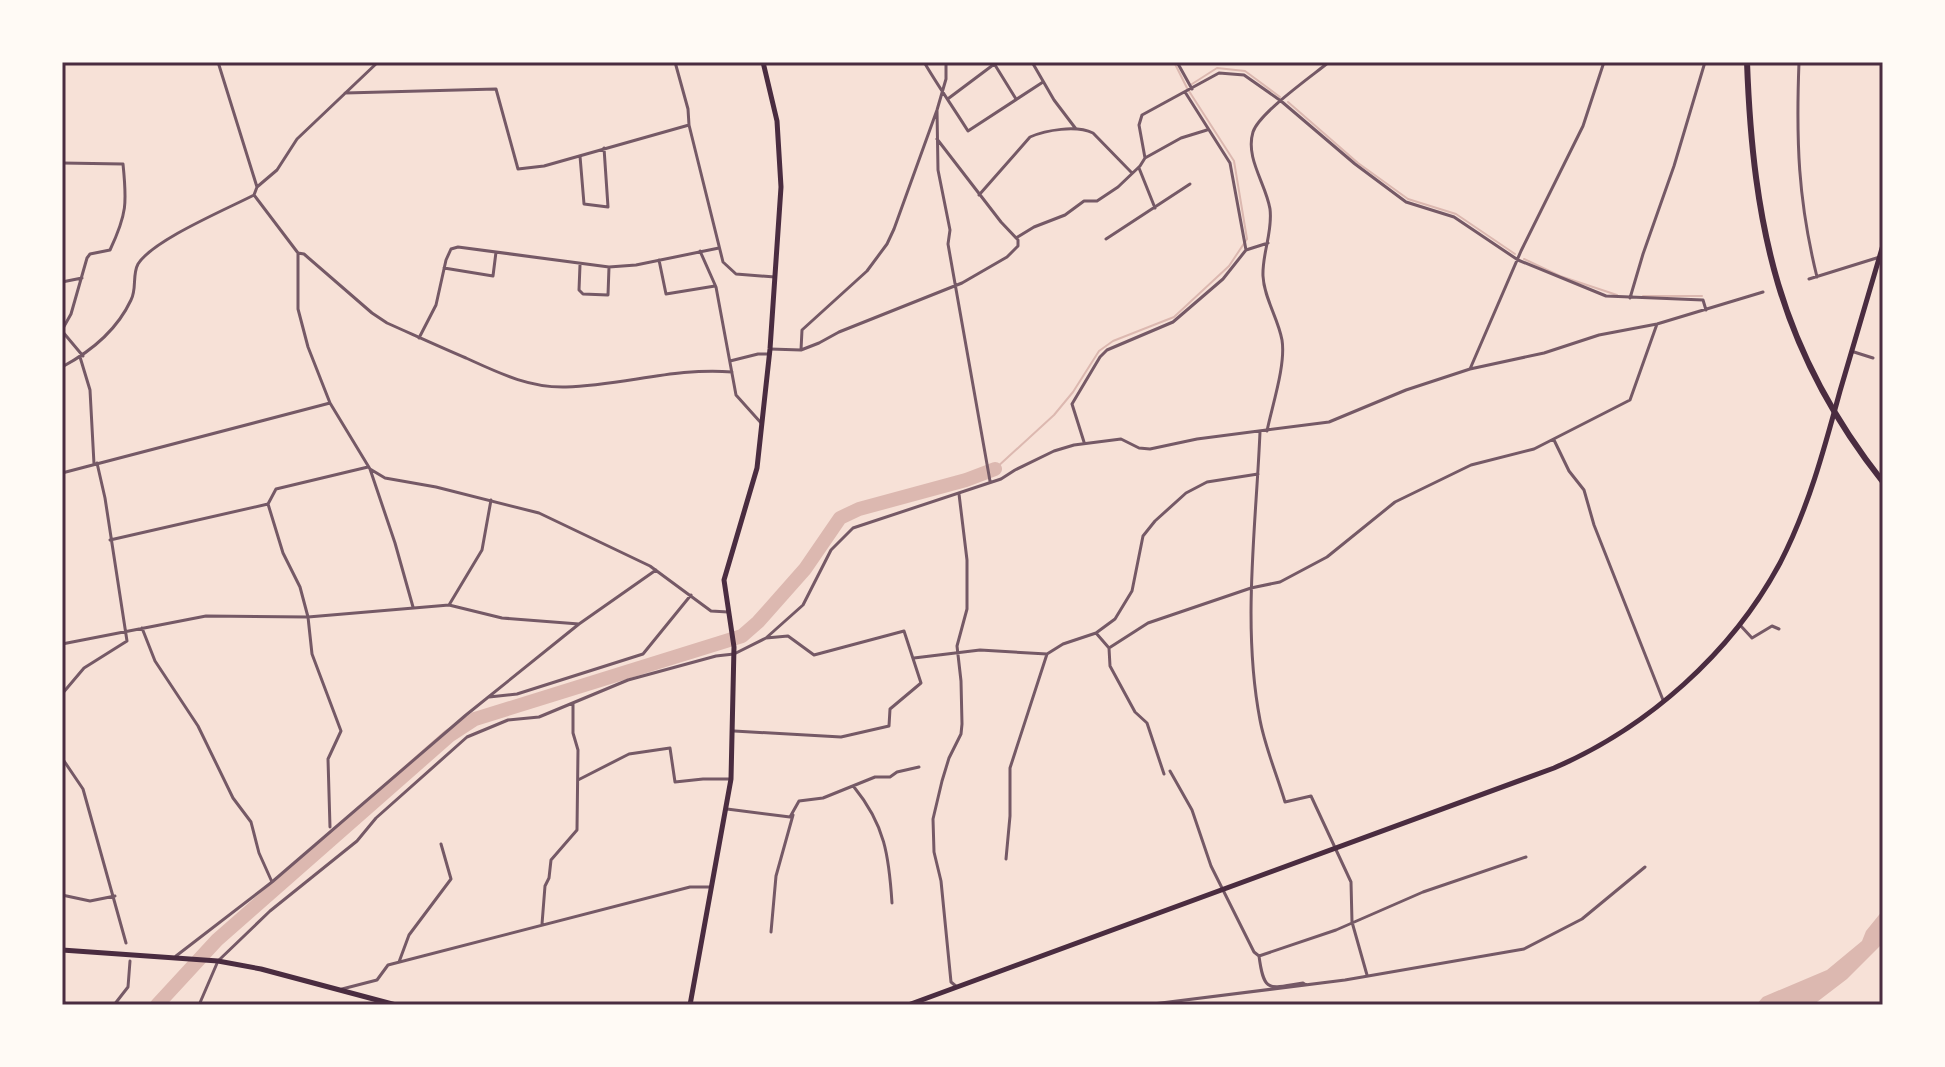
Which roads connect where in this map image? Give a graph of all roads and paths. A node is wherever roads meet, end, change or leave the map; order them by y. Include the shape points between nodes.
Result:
1 (218, 62) edge
2 (378, 62) edge
3 (675, 62) edge
4 (763, 62) edge
5 (924, 62) edge
6 (946, 62) edge
7 (1032, 62) edge
8 (1177, 62) edge
9 (1329, 62) edge
10 (1604, 62) edge
11 (1705, 62) edge
12 (1747, 62) edge
13 (1799, 62) edge
14 (996, 63) edge
15 (1043, 82) junction
16 (1192, 89) junction
17 (1185, 92) junction
18 (345, 93) junction
19 (942, 93) junction
20 (949, 99) junction
21 (1016, 99) junction
22 (1281, 101) junction
23 (937, 110) junction
24 (689, 125) junction
25 (1076, 129) junction
26 (1207, 130) junction
27 (937, 139) junction
28 (604, 148) junction
29 (580, 156) junction
30 (1145, 158) junction
31 (62, 163) edge
32 (1139, 168) junction
33 (1132, 173) junction
34 (1190, 184) dead end
35 (257, 187) junction
36 (254, 195) junction
37 (979, 195) junction
38 (1155, 208) junction
39 (1016, 238) junction
40 (1106, 239) dead end
41 (1268, 243) junction
42 (1883, 245) edge
43 (719, 248) junction
44 (1246, 250) junction
45 (700, 251) junction
46 (496, 252) junction
47 (298, 253) junction
48 (1881, 257) edge
49 (659, 259) junction
50 (1518, 260) junction
51 (581, 264) junction
52 (609, 267) junction
53 (444, 268) junction
54 (775, 277) junction
55 (1817, 277) junction
56 (82, 278) junction
57 (1809, 279) dead end
58 (62, 282) edge
59 (715, 286) junction
60 (954, 286) junction
61 (1763, 292) dead end
62 (1630, 299) junction
63 (1706, 310) junction
64 (1657, 324) junction
65 (62, 330) edge
66 (419, 338) junction
67 (801, 350) junction
68 (1852, 351) junction
69 (770, 352) junction
70 (82, 357) junction
71 (1873, 358) dead end
72 (730, 361) junction
73 (62, 367) edge
74 (1470, 369) junction
75 (732, 372) junction
76 (330, 403) junction
77 (762, 424) junction
78 (1267, 431) junction
79 (1260, 432) junction
80 (1554, 440) junction
81 (1084, 443) junction
82 (95, 464) junction
83 (369, 468) junction
84 (62, 473) edge
85 (1258, 474) junction
86 (1883, 482) edge
87 (991, 483) junction
88 (959, 494) junction
89 (491, 500) junction
90 (268, 504) junction
91 (110, 540) junction
92 (656, 570) junction
93 (1251, 588) junction
94 (691, 595) junction
95 (449, 605) junction
96 (413, 607) junction
97 (728, 612) junction
98 (308, 617) junction
99 (579, 624) junction
100 (1738, 624) junction
101 (142, 628) junction
102 (1779, 629) dead end
103 (126, 631) junction
104 (1096, 633) junction
105 (766, 638) junction
106 (62, 644) edge
107 (1109, 648) junction
108 (958, 653) junction
109 (734, 654) junction
110 (1047, 654) junction
111 (914, 658) junction
112 (62, 694) edge
113 (487, 698) junction
114 (1663, 700) junction
115 (573, 704) junction
116 (734, 731) junction
117 (62, 758) edge
118 (919, 767) dead end
119 (1170, 771) dead end
120 (1164, 774) dead end
121 (731, 779) junction
122 (578, 780) junction
123 (854, 787) junction
124 (727, 808) junction
125 (793, 815) junction
126 (330, 830) junction
127 (441, 844) dead end
128 (1335, 848) junction
129 (1526, 857) dead end
130 (1006, 859) dead end
131 (1645, 867) dead end
132 (272, 882) junction
133 (711, 887) junction
134 (1222, 890) junction
135 (62, 895) edge
136 (115, 896) junction
137 (892, 903) dead end
138 (1352, 922) junction
139 (542, 924) junction
140 (771, 932) dead end
141 (126, 943) dead end
142 (62, 950) edge
143 (175, 956) junction
144 (1259, 956) junction
145 (216, 960) junction
146 (130, 961) dead end
147 (399, 962) junction
148 (1367, 975) junction
149 (1306, 985) junction
150 (957, 987) junction
151 (337, 990) junction
152 (62, 1001) edge
153 (67, 1005) edge
154 (114, 1005) edge
155 (199, 1005) edge
156 (396, 1005) edge
157 (690, 1005) edge
158 (908, 1005) edge
159 (1145, 1005) edge

1 - 35 street
2 - 18 street
3 - 24 street
4 - 54 main road via 780,148
5 - 19 street
6 - 19 street
7 - 15 street
8 - 16 street
9 - 22 street
10 - 50 street via 1583,126
11 - 62 street
12 - 86 highway via 1755,186 1770,263 1798,345 1818,384
13 - 55 street via 1797,163
14 - 20 street
14 - 21 street
15 - 21 street
15 - 25 street
16 - 17 street
16 - 22 street via 1219,73 1244,75
17 - 26 street
17 - 30 street via 1139,119
18 - 29 street via 496,89 518,169
18 - 35 street
19 - 20 street
19 - 23 street
20 - 21 street via 968,131
22 - 41 street via 1257,123 1251,143 1270,210
22 - 50 street via 1406,202 1454,217
23 - 27 street
23 - 67 street via 887,244 867,271 802,330
24 - 28 street
24 - 43 street
25 - 33 street via 1093,133
25 - 37 street via 1030,137
26 - 30 street
26 - 44 street via 1232,171
27 - 37 street
27 - 60 street
28 - 29 street
28 - 29 street via 608,207 584,204
30 - 32 street
31 - 56 street via 123,164 123,223 110,250 87,258
32 - 33 street
32 - 38 street
33 - 39 street via 1097,201 1084,201
34 - 38 street
35 - 36 street
36 - 47 street
36 - 70 street via 144,258 135,272 132,299 99,344
37 - 39 street
38 - 40 street
39 - 60 street via 1018,246 1007,257
41 - 44 street
41 - 78 street via 1262,272 1282,352
42 - 48 main road
43 - 45 street
43 - 54 street via 723,262 736,274
44 - 81 street via 1223,279 1173,322 1114,345 1100,357 1072,404
45 - 49 street
45 - 59 street
46 - 51 street
46 - 53 street via 451,249
46 - 53 street via 493,276
47 - 66 street via 372,313
47 - 76 street via 300,320
48 - 55 street
48 - 68 main road
49 - 52 street
49 - 59 street via 666,294
50 - 62 street via 1606,296
50 - 74 street
51 - 52 street
51 - 52 street via 583,294 608,295
53 - 66 street via 436,305
54 - 69 main road
55 - 57 street
56 - 58 street
56 - 65 street
59 - 72 street
60 - 67 street
60 - 87 street
61 - 63 street
62 - 63 street via 1703,300
63 - 64 street
64 - 74 street
64 - 80 street via 1630,400
65 - 70 street
66 - 75 street via 508,378 536,384 565,387 669,372
67 - 69 street
68 - 71 street
68 - 100 main road via 1805,507 1780,563
69 - 72 street
69 - 77 main road
70 - 73 street
70 - 82 street
72 - 75 street
74 - 78 street via 1329,422
75 - 77 street via 736,395
76 - 82 street
76 - 83 street
77 - 97 main road via 751,491 725,568
78 - 79 street
79 - 81 street via 1150,449 1121,439
79 - 85 street
80 - 93 street via 1471,465 1395,502 1327,557 1280,582
80 - 114 street via 1584,490
81 - 87 street via 1054,451
82 - 84 street
82 - 91 street
83 - 89 street via 385,478
83 - 90 street via 276,489
83 - 96 street
85 - 93 street
85 - 104 street via 1207,482 1155,521 1143,536 1132,591 1115,619
87 - 88 street
88 - 105 street via 853,528 831,550 803,605
88 - 108 street via 967,609
89 - 92 street via 539,513
89 - 95 street via 482,550
90 - 91 street
90 - 98 street
91 - 103 street
92 - 94 street
92 - 99 street
93 - 107 street via 1148,623
93 - 128 street via 1254,684 1285,802 1311,796
94 - 97 street via 711,611
94 - 113 street via 643,654 517,694
95 - 96 street
95 - 99 street via 502,618
96 - 98 street
97 - 109 main road
98 - 101 street via 206,616
98 - 126 street via 312,654 341,731 328,759
99 - 113 street
100 - 102 street via 1752,638 1772,626
100 - 114 main road via 1693,677
101 - 103 street
101 - 132 street via 155,661 251,822
103 - 106 street
103 - 112 street via 127,641 84,668
104 - 107 street
104 - 110 street
105 - 109 street
105 - 111 street via 788,636 814,655 904,631
107 - 120 street via 1110,666 1135,712 1147,723
108 - 110 street
108 - 111 street
108 - 150 street via 961,734 933,819 951,982
109 - 115 street via 628,680
109 - 116 main road
110 - 130 street via 1010,768
111 - 116 street via 921,683 890,709 889,726 841,737
113 - 126 street
114 - 128 main road via 1616,736 1570,761
115 - 122 street
115 - 145 street via 539,717 508,720 467,737 357,841
116 - 121 main road
117 - 136 street via 83,789
118 - 123 street
119 - 134 street via 1192,810
121 - 122 street via 675,782 670,748 629,754
121 - 124 main road
122 - 139 street via 577,830 551,860
123 - 125 street via 799,801
123 - 137 street via 886,845
124 - 125 street
124 - 133 main road
125 - 140 street via 776,876
126 - 132 street
127 - 147 street via 451,879 409,935
128 - 134 main road
128 - 138 street via 1351,882
129 - 138 street
131 - 148 street via 1582,919 1534,945
132 - 143 street
133 - 139 street via 690,887
133 - 157 main road
134 - 144 street
134 - 150 main road
135 - 136 street via 90,901
136 - 141 street
138 - 144 street
138 - 148 street
139 - 147 street
142 - 143 main road
143 - 145 main road
144 - 149 street via 1265,984
145 - 151 main road
145 - 155 street
146 - 154 street via 128,987
147 - 151 street via 388,965 377,980
148 - 149 street
149 - 159 street
150 - 158 main road
151 - 156 main road
152 - 153 street

